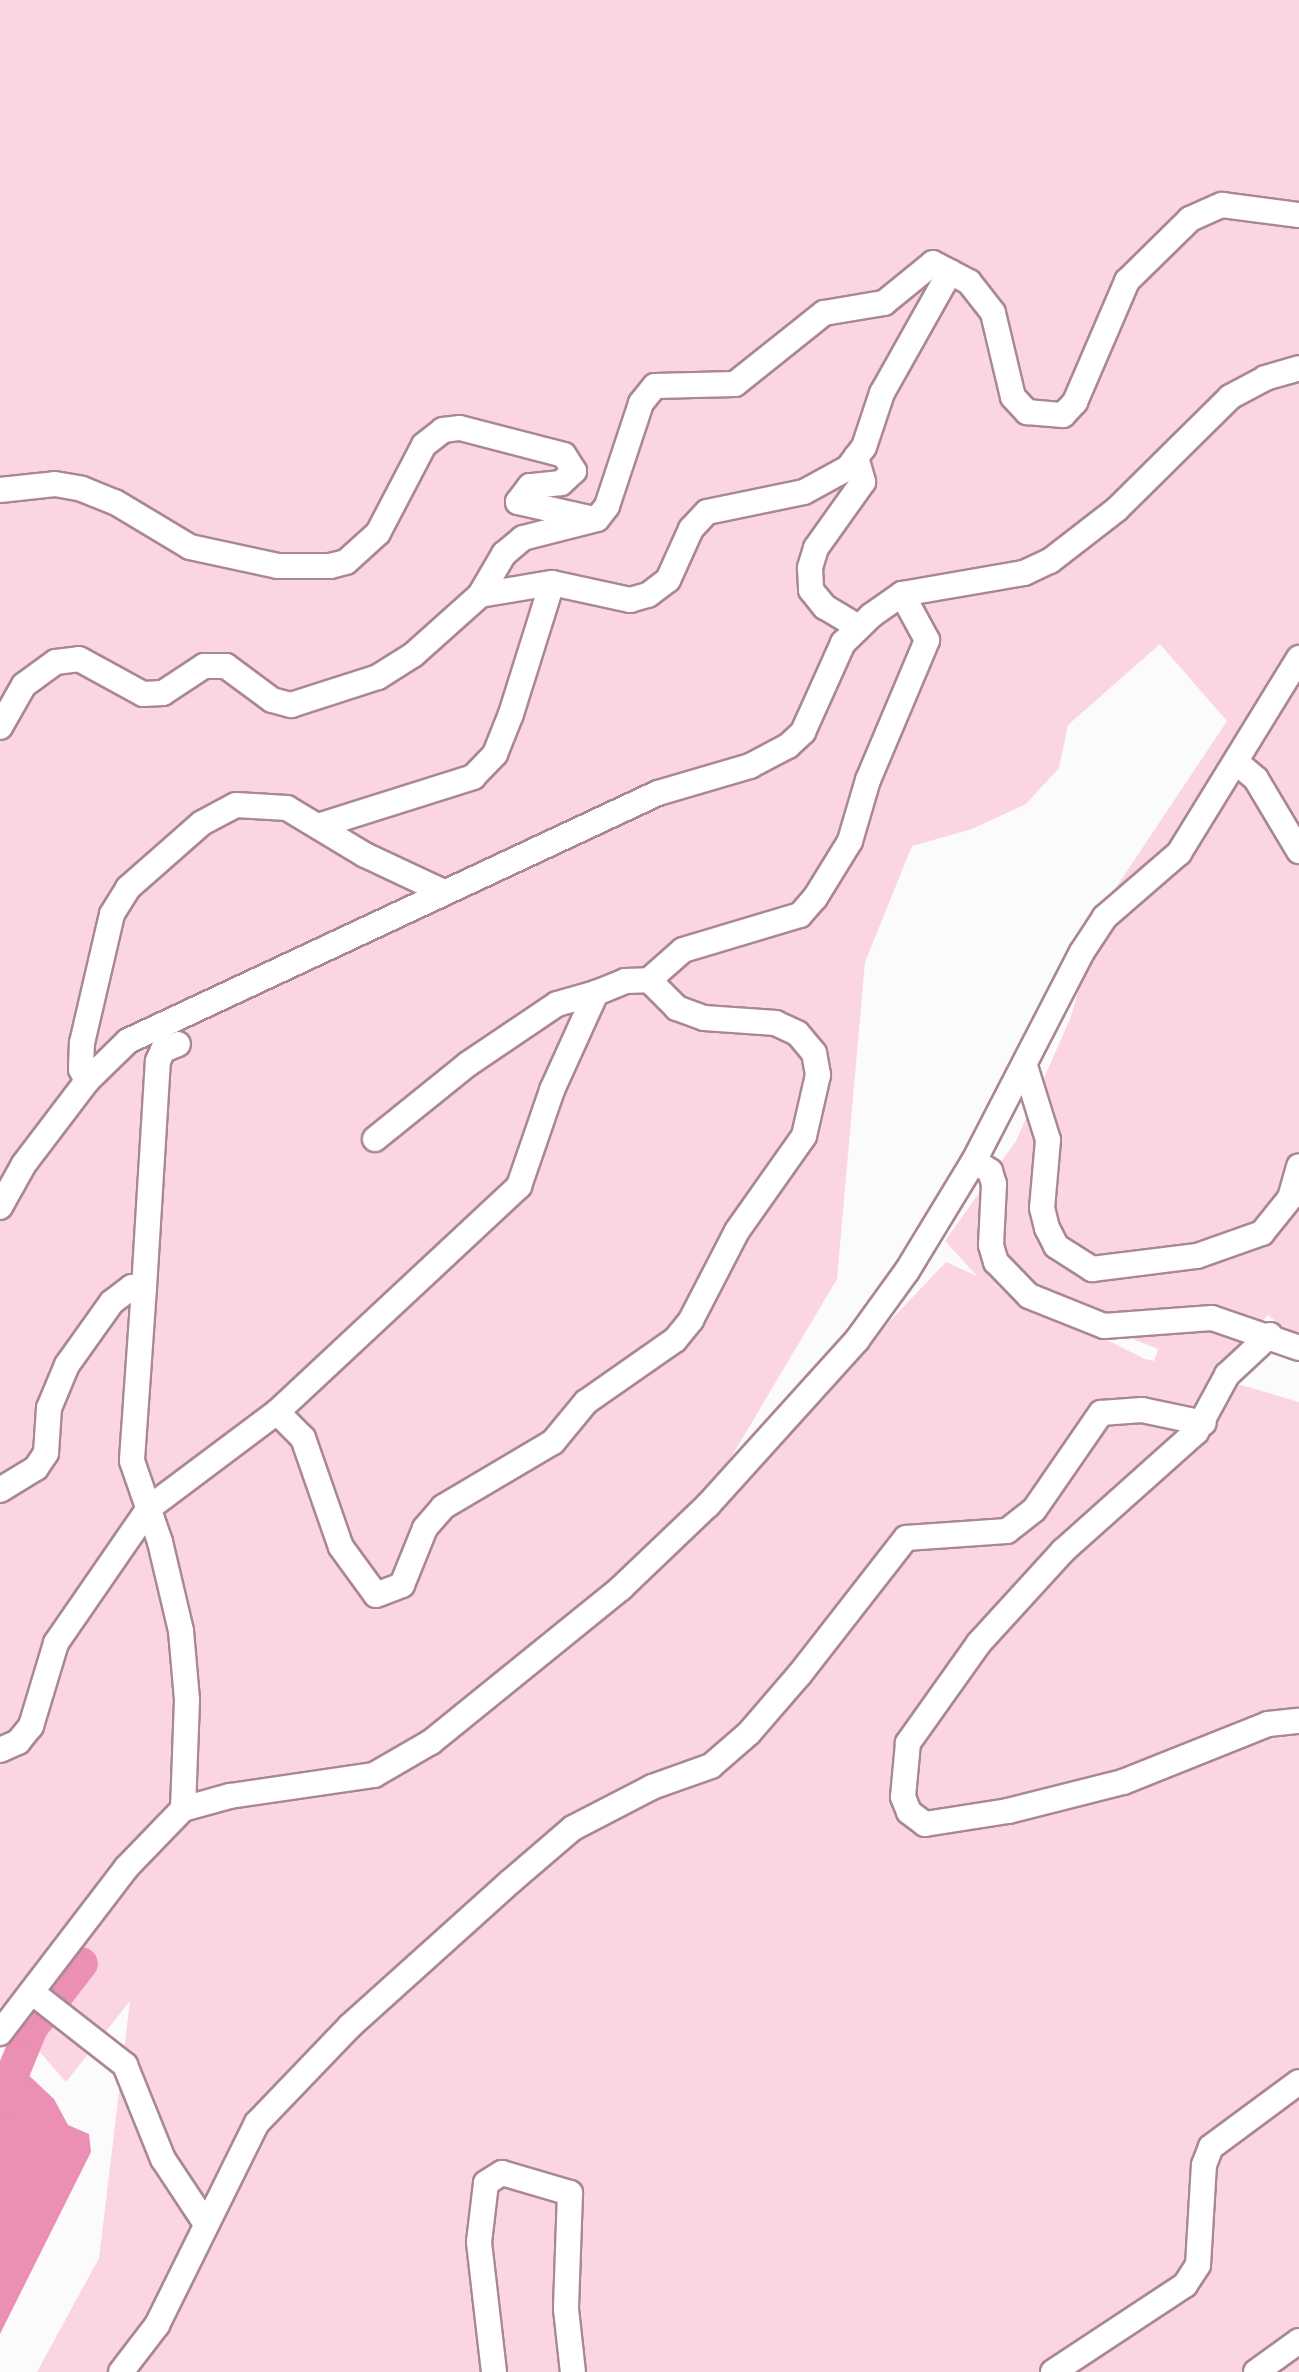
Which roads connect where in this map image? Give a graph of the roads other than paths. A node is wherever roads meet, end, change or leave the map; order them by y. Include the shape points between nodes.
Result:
1 (1299, 215) edge
2 (950, 272) junction
3 (1299, 368) edge
4 (856, 457) junction
5 (0, 490) edge
6 (597, 519) junction
7 (552, 583) junction
8 (902, 594) junction
9 (480, 595) junction
10 (858, 627) junction
11 (1299, 658) edge
12 (0, 727) edge
13 (1236, 762) junction
14 (318, 826) junction
15 (1299, 851) edge
16 (442, 891) junction
17 (649, 980) junction
18 (596, 993) junction
19 (178, 1044) dead end
20 (1025, 1066) junction
21 (87, 1081) junction
22 (374, 1139) dead end
23 (974, 1161) junction
24 (1299, 1166) edge
25 (0, 1207) edge
26 (144, 1288) junction
27 (1270, 1335) junction
28 (1299, 1348) edge
29 (277, 1412) junction
30 (1203, 1423) junction
31 (0, 1490) edge
32 (149, 1508) junction
33 (1299, 1721) edge
34 (0, 1750) edge
35 (183, 1810) junction
36 (33, 1993) junction
37 (0, 2033) edge
38 (1299, 2082) edge
39 (204, 2221) junction
40 (1299, 2341) edge
41 (121, 2372) edge
42 (494, 2372) edge
43 (573, 2372) edge
44 (1054, 2372) edge
45 (1256, 2372) edge

1 - 2 street via 1222,205 1190,219 1127,281 1075,402 1063,415 1027,412 1013,397 993,313 969,282
2 - 4 street via 882,393
2 - 6 street via 933,263 884,303 824,313 735,384 655,386 641,403 607,506
3 - 8 street via 1265,378 1230,397 1117,509 1050,561 1024,573
4 - 7 street via 829,482 804,492 707,512 691,529 668,580 648,596 630,600
4 - 10 street via 863,482 816,548 810,568 811,590 818,599
5 - 6 street via 55,484 82,489 115,502 190,547 278,566 330,566 346,562 378,533 424,445 443,430 460,428 564,454 575,471 561,484 530,486 518,502
6 - 9 street via 523,538 504,554
7 - 9 street
7 - 14 street via 495,754 473,778
8 - 10 street
8 - 17 street via 928,640 832,874 800,915 710,938 683,950
9 - 12 street via 413,654 379,677 308,703 272,700 238,673 213,665 163,693 143,694 79,659 44,668 24,685
10 - 16 street via 844,643 803,732 788,746 750,766 658,793
11 - 13 street
13 - 15 street via 1256,779
13 - 20 street via 1179,853 1105,917 1082,952
14 - 16 street
14 - 21 street via 287,808 236,805 202,823 128,888 113,914 93,981 82,1043 81,1069
16 - 21 street via 162,1021 128,1041
17 - 18 street via 625,981
17 - 29 street via 677,1007 704,1018 776,1023 797,1032 814,1053 818,1075 804,1136 737,1231 691,1320 675,1339 586,1402 553,1442 443,1507 425,1528 406,1579 392,1592 376,1595 341,1547 303,1437
18 - 22 street via 557,1004 468,1064
18 - 29 street via 552,1090 519,1186
19 - 26 street via 163,1050 158,1061
20 - 23 street
20 - 24 street via 1048,1140 1042,1208 1046,1228 1056,1246 1091,1269 1197,1256 1262,1233 1284,1208
21 - 25 street via 24,1164
23 - 27 street via 990,1171 994,1184 991,1245 996,1262 1029,1296 1104,1326 1212,1318
23 - 35 street via 857,1340 708,1505 621,1588 431,1742 374,1775 230,1796
26 - 31 street via 132,1287 112,1302 75,1354 50,1408 46,1453 36,1468
26 - 32 street via 132,1461
27 - 28 street
27 - 30 street via 1227,1375
29 - 32 street
30 - 33 street via 1063,1551 979,1643 908,1743 903,1797 909,1812 925,1824 1008,1811 1124,1782 1268,1724
30 - 39 street via 1142,1410 1101,1413 1034,1510 1007,1531 906,1538 740,1741 711,1766 652,1787 573,1828 350,2026 257,2123
32 - 34 street via 56,1643 31,1726 18,1742
32 - 35 street via 181,1631 187,1700
35 - 36 street via 126,1868
36 - 37 street
36 - 39 street via 125,2065 163,2159
38 - 44 street via 1211,2147 1204,2165 1198,2265 1185,2285
39 - 41 street via 157,2325
40 - 45 street
42 - 43 street via 478,2242 486,2183 502,2173 570,2193 566,2309

